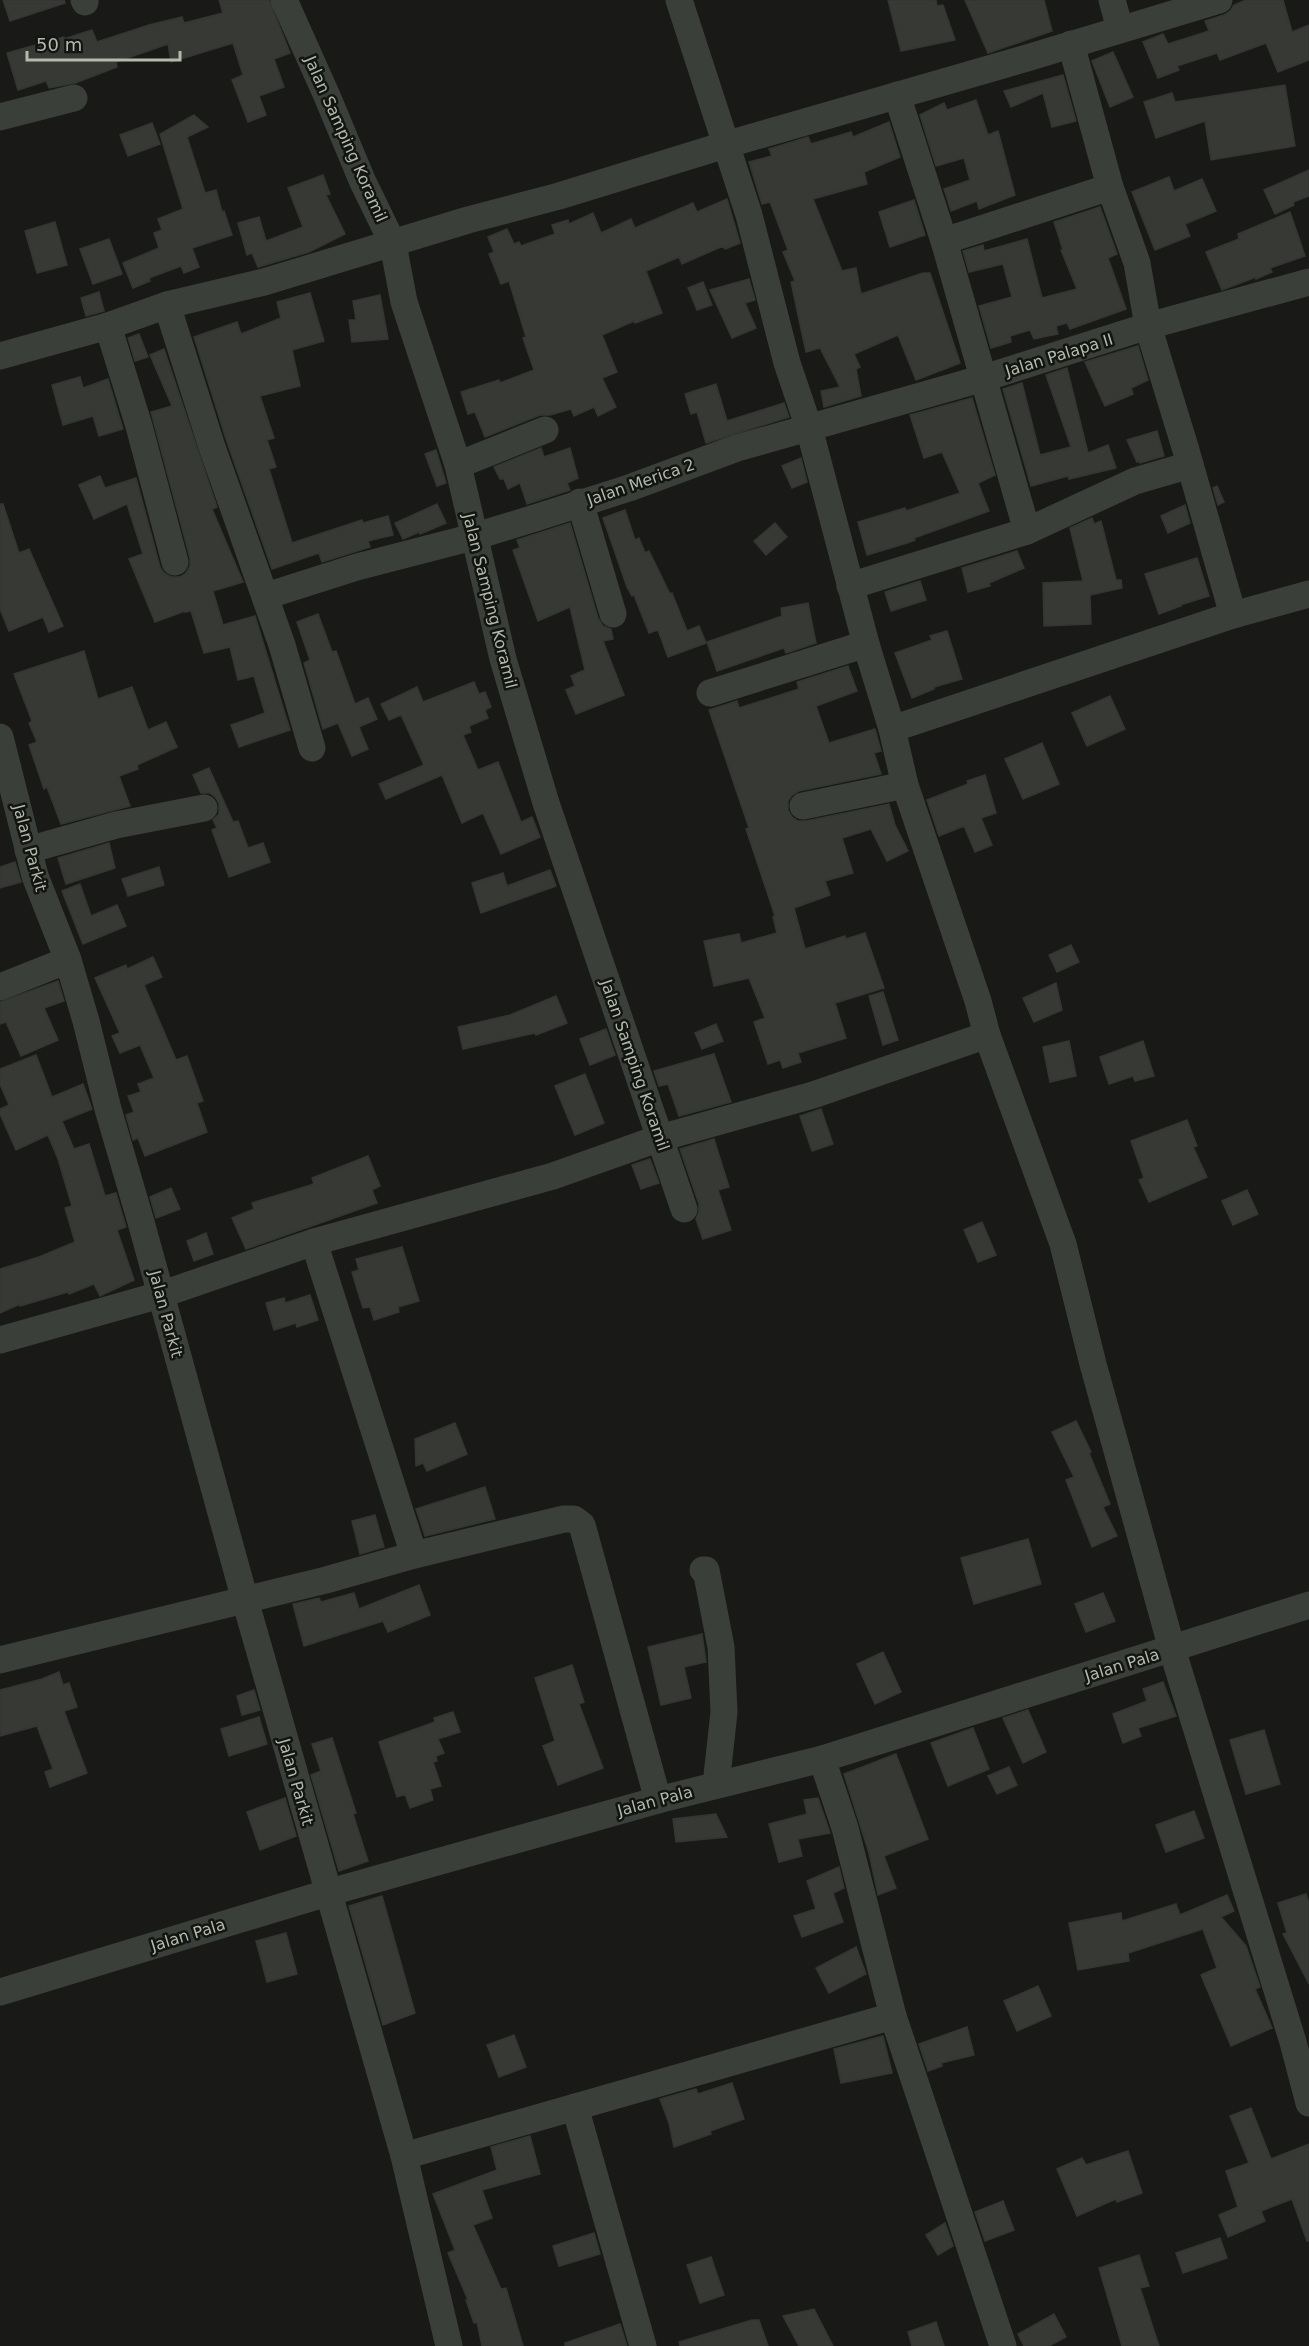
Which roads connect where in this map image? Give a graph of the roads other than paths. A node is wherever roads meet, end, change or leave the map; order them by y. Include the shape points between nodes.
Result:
1 (284, 0) edge
2 (679, 0) edge
3 (1112, 0) edge
4 (1219, 0) edge
5 (1120, 29) junction
6 (1071, 44) junction
7 (897, 95) junction
8 (74, 98) dead end
9 (0, 117) edge
10 (725, 144) junction
11 (1110, 187) junction
12 (944, 241) junction
13 (393, 244) junction
14 (1309, 282) edge
15 (166, 305) junction
16 (108, 326) junction
17 (1148, 326) junction
18 (0, 356) edge
19 (984, 378) junction
20 (809, 429) junction
21 (545, 430) dead end
22 (458, 465) junction
23 (1190, 465) junction
24 (580, 502) junction
25 (1027, 531) junction
26 (473, 537) junction
27 (175, 562) dead end
28 (850, 586) junction
29 (1309, 594) edge
30 (266, 596) junction
31 (613, 614) dead end
32 (1233, 615) junction
33 (866, 644) junction
34 (710, 693) dead end
35 (892, 729) junction
36 (0, 737) edge
37 (312, 748) dead end
38 (5, 777) edge
39 (905, 785) junction
40 (803, 806) dead end
41 (204, 808) dead end
42 (28, 850) junction
43 (68, 960) junction
44 (0, 987) edge
45 (987, 1035) junction
46 (660, 1138) junction
47 (684, 1209) dead end
48 (314, 1242) junction
49 (160, 1295) junction
50 (0, 1340) edge
51 (414, 1555) junction
52 (703, 1570) dead end
53 (244, 1600) junction
54 (1309, 1605) edge
55 (1172, 1649) junction
56 (0, 1660) edge
57 (822, 1759) junction
58 (716, 1785) junction
59 (658, 1800) junction
60 (327, 1893) junction
61 (1, 1988) edge
62 (893, 2016) junction
63 (1309, 2103) edge
64 (575, 2107) junction
65 (404, 2156) junction
66 (449, 2346) edge
67 (643, 2346) edge
68 (1003, 2346) edge

1 - 13 street, Jalan Samping Koramil
2 - 10 street
3 - 5 street
4 - 5 street
5 - 6 street
6 - 7 street
6 - 11 street
7 - 10 street
7 - 12 street
8 - 9 street
10 - 13 street
10 - 20 street
11 - 12 street
11 - 17 street via 1137,263
12 - 19 street
13 - 15 street via 264,282
13 - 22 street, Jalan Samping Koramil via 404,302
14 - 17 street, Jalan Palapa II
15 - 16 street
15 - 30 street
16 - 18 street
16 - 27 street
17 - 19 street, Jalan Palapa II
17 - 23 street
19 - 20 street, Jalan Palapa II
19 - 25 street
20 - 24 street, Jalan Merica 2 via 737,448
20 - 28 street
21 - 22 street
22 - 26 street, Jalan Samping Koramil
23 - 25 street via 1136,481
23 - 32 street
24 - 26 street, Jalan Merica 2
24 - 31 street
25 - 28 street
26 - 30 street, Jalan Merica 2
26 - 46 street, Jalan Samping Koramil via 502,659 546,803
28 - 33 street
29 - 32 street
30 - 37 street
32 - 35 street
33 - 34 street
33 - 35 street
35 - 39 street
36 - 38 street, Jalan Parkit
38 - 42 street, Jalan Parkit
39 - 40 street
39 - 45 street
41 - 42 street via 116,825
42 - 43 street, Jalan Parkit via 34,876
43 - 44 street
43 - 49 street, Jalan Parkit
45 - 46 street via 813,1095
45 - 55 street via 1063,1244
46 - 47 street, Jalan Samping Koramil
46 - 48 street via 553,1176
48 - 49 street
48 - 51 street
49 - 50 street
49 - 53 street, Jalan Parkit
51 - 53 street
51 - 59 street via 564,1519 574,1519 582,1525
52 - 58 street via 721,1647 724,1712
53 - 56 street
53 - 60 street, Jalan Parkit
54 - 55 street, Jalan Pala
55 - 57 street, Jalan Pala
55 - 63 street
57 - 58 street, Jalan Pala
57 - 62 street
58 - 59 street, Jalan Pala
59 - 60 street, Jalan Pala
60 - 61 street, Jalan Pala
60 - 65 street, Jalan Parkit
62 - 64 street
62 - 68 street
64 - 65 street
64 - 67 street
65 - 66 street, Jalan Parkit

